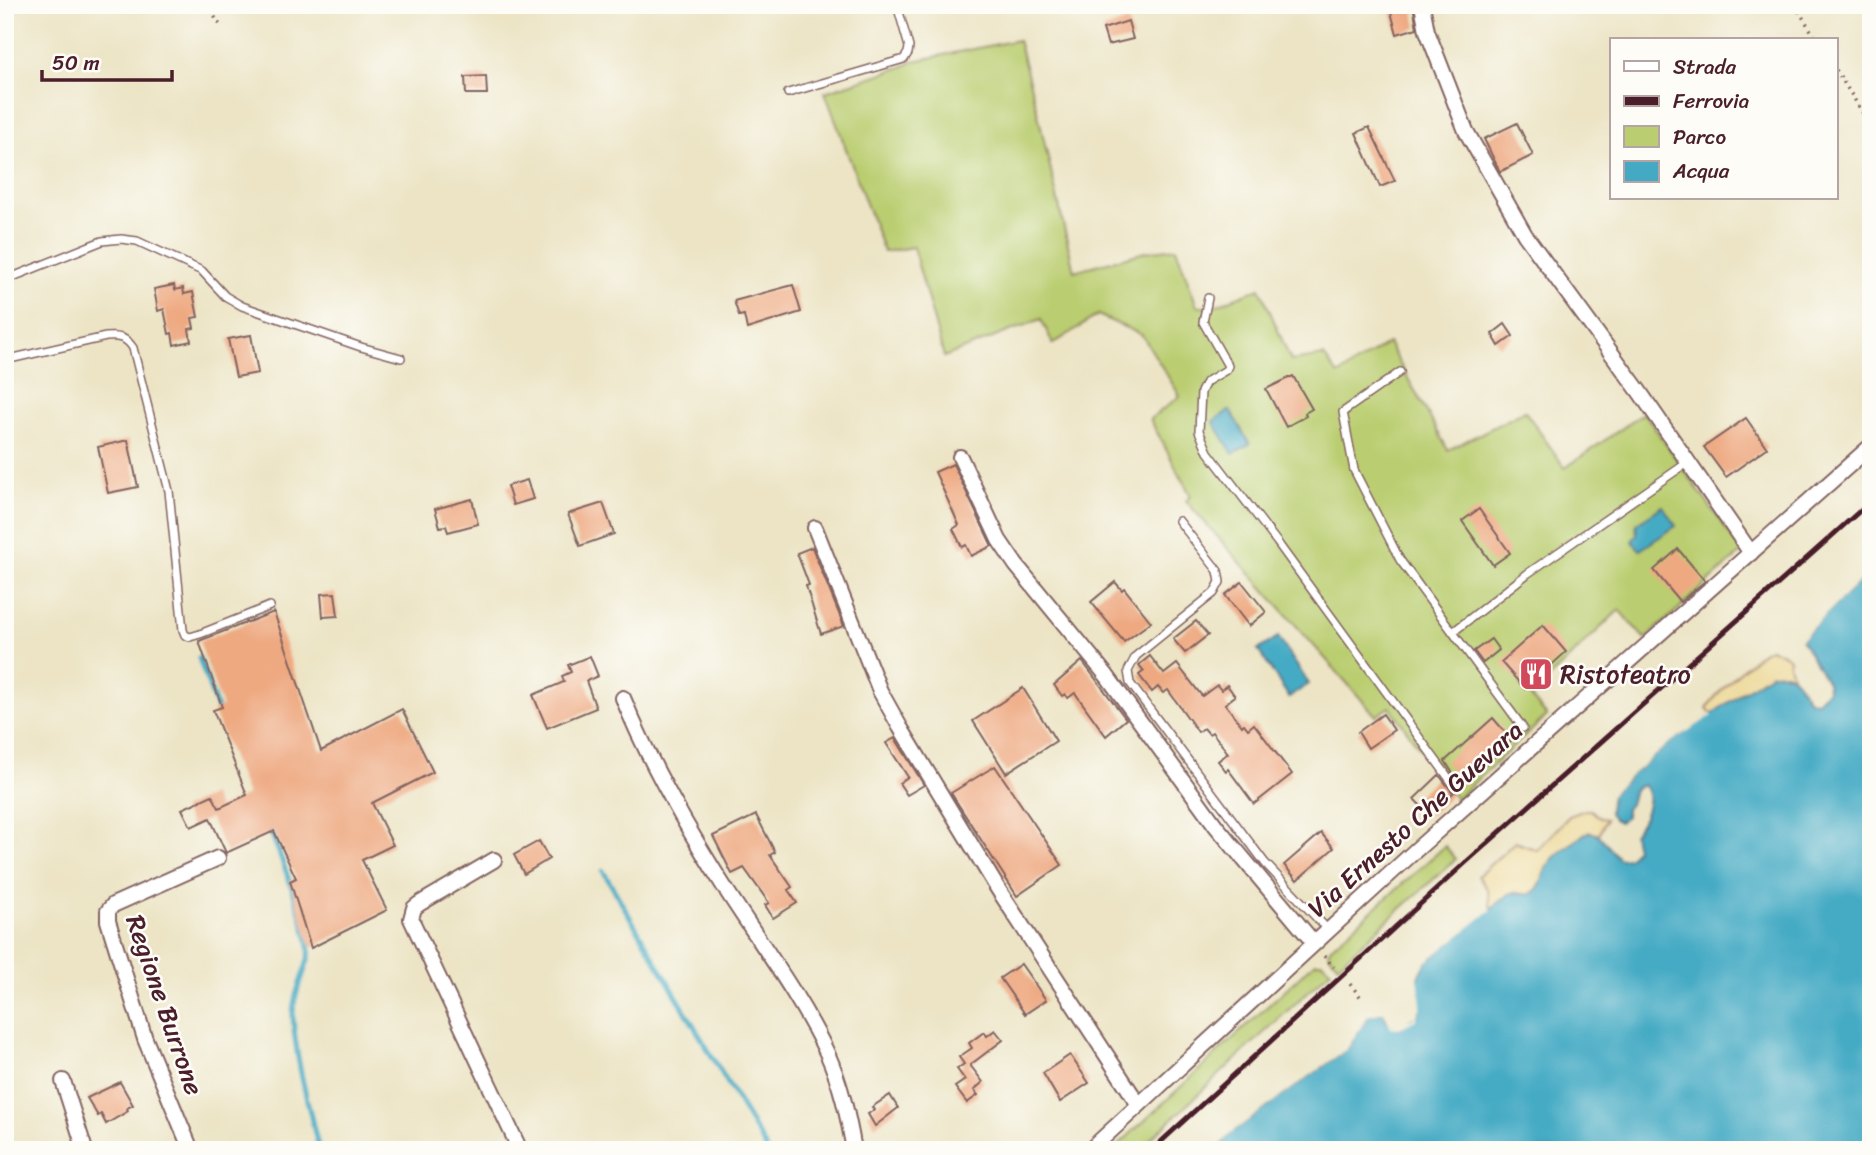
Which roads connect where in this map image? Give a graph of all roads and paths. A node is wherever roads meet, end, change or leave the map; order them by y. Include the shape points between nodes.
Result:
1 (206, 5) edge
2 (897, 5) edge
3 (1422, 5) edge
4 (1795, 5) edge
5 (220, 25) dead end
6 (1816, 38) edge
7 (1838, 73) edge
8 (788, 93) dead end
9 (1871, 127) edge
10 (5, 280) edge
11 (1209, 298) dead end
12 (401, 358) dead end
13 (5, 360) edge
14 (1400, 372) dead end
15 (1871, 446) edge
16 (960, 457) dead end
17 (1687, 463) junction
18 (1179, 522) dead end
19 (815, 528) dead end
20 (1751, 552) junction
21 (270, 606) dead end
22 (1453, 632) junction
23 (623, 698) dead end
24 (1523, 728) dead end
25 (1456, 788) dead end
26 (218, 858) dead end
27 (494, 860) dead end
28 (1328, 930) junction
29 (1314, 943) junction
30 (1350, 984) dead end
31 (1363, 1000) dead end
32 (64, 1081) dead end
33 (1139, 1105) junction
34 (85, 1150) edge
35 (191, 1150) edge
36 (520, 1150) edge
37 (853, 1150) edge
38 (1090, 1150) edge

1 - 5 path
2 - 8 lane via 909,47 904,59
3 - 17 street via 1427,31 1457,109 1525,235
4 - 6 path
7 - 9 path
10 - 12 lane via 102,241 137,241 202,271 225,296 242,306
11 - 25 lane via 1203,322 1228,366 1206,382 1201,392 1199,431 1208,452
13 - 21 lane via 106,337 128,341 169,491 185,635 190,637
14 - 22 lane via 1343,412 1354,470 1400,560
15 - 20 street, Via Ernesto Che Guevara
16 - 29 street via 999,540 1016,565 1107,677 1216,827
17 - 20 street
17 - 22 lane via 1527,574
18 - 28 lane via 1218,571 1220,582 1214,593 1136,656 1128,671 1130,683 1256,852
19 - 33 street via 893,715 998,889
20 - 28 street, Via Ernesto Che Guevara
22 - 24 lane
23 - 37 street via 668,795 827,1053 847,1112
26 - 35 street, Regione Burrone via 108,911 145,1039
27 - 36 street via 419,904 411,919
28 - 29 street, Via Ernesto Che Guevara
29 - 33 street, Via Ernesto Che Guevara
30 - 31 path
32 - 34 street
33 - 38 street, Via Ernesto Che Guevara

